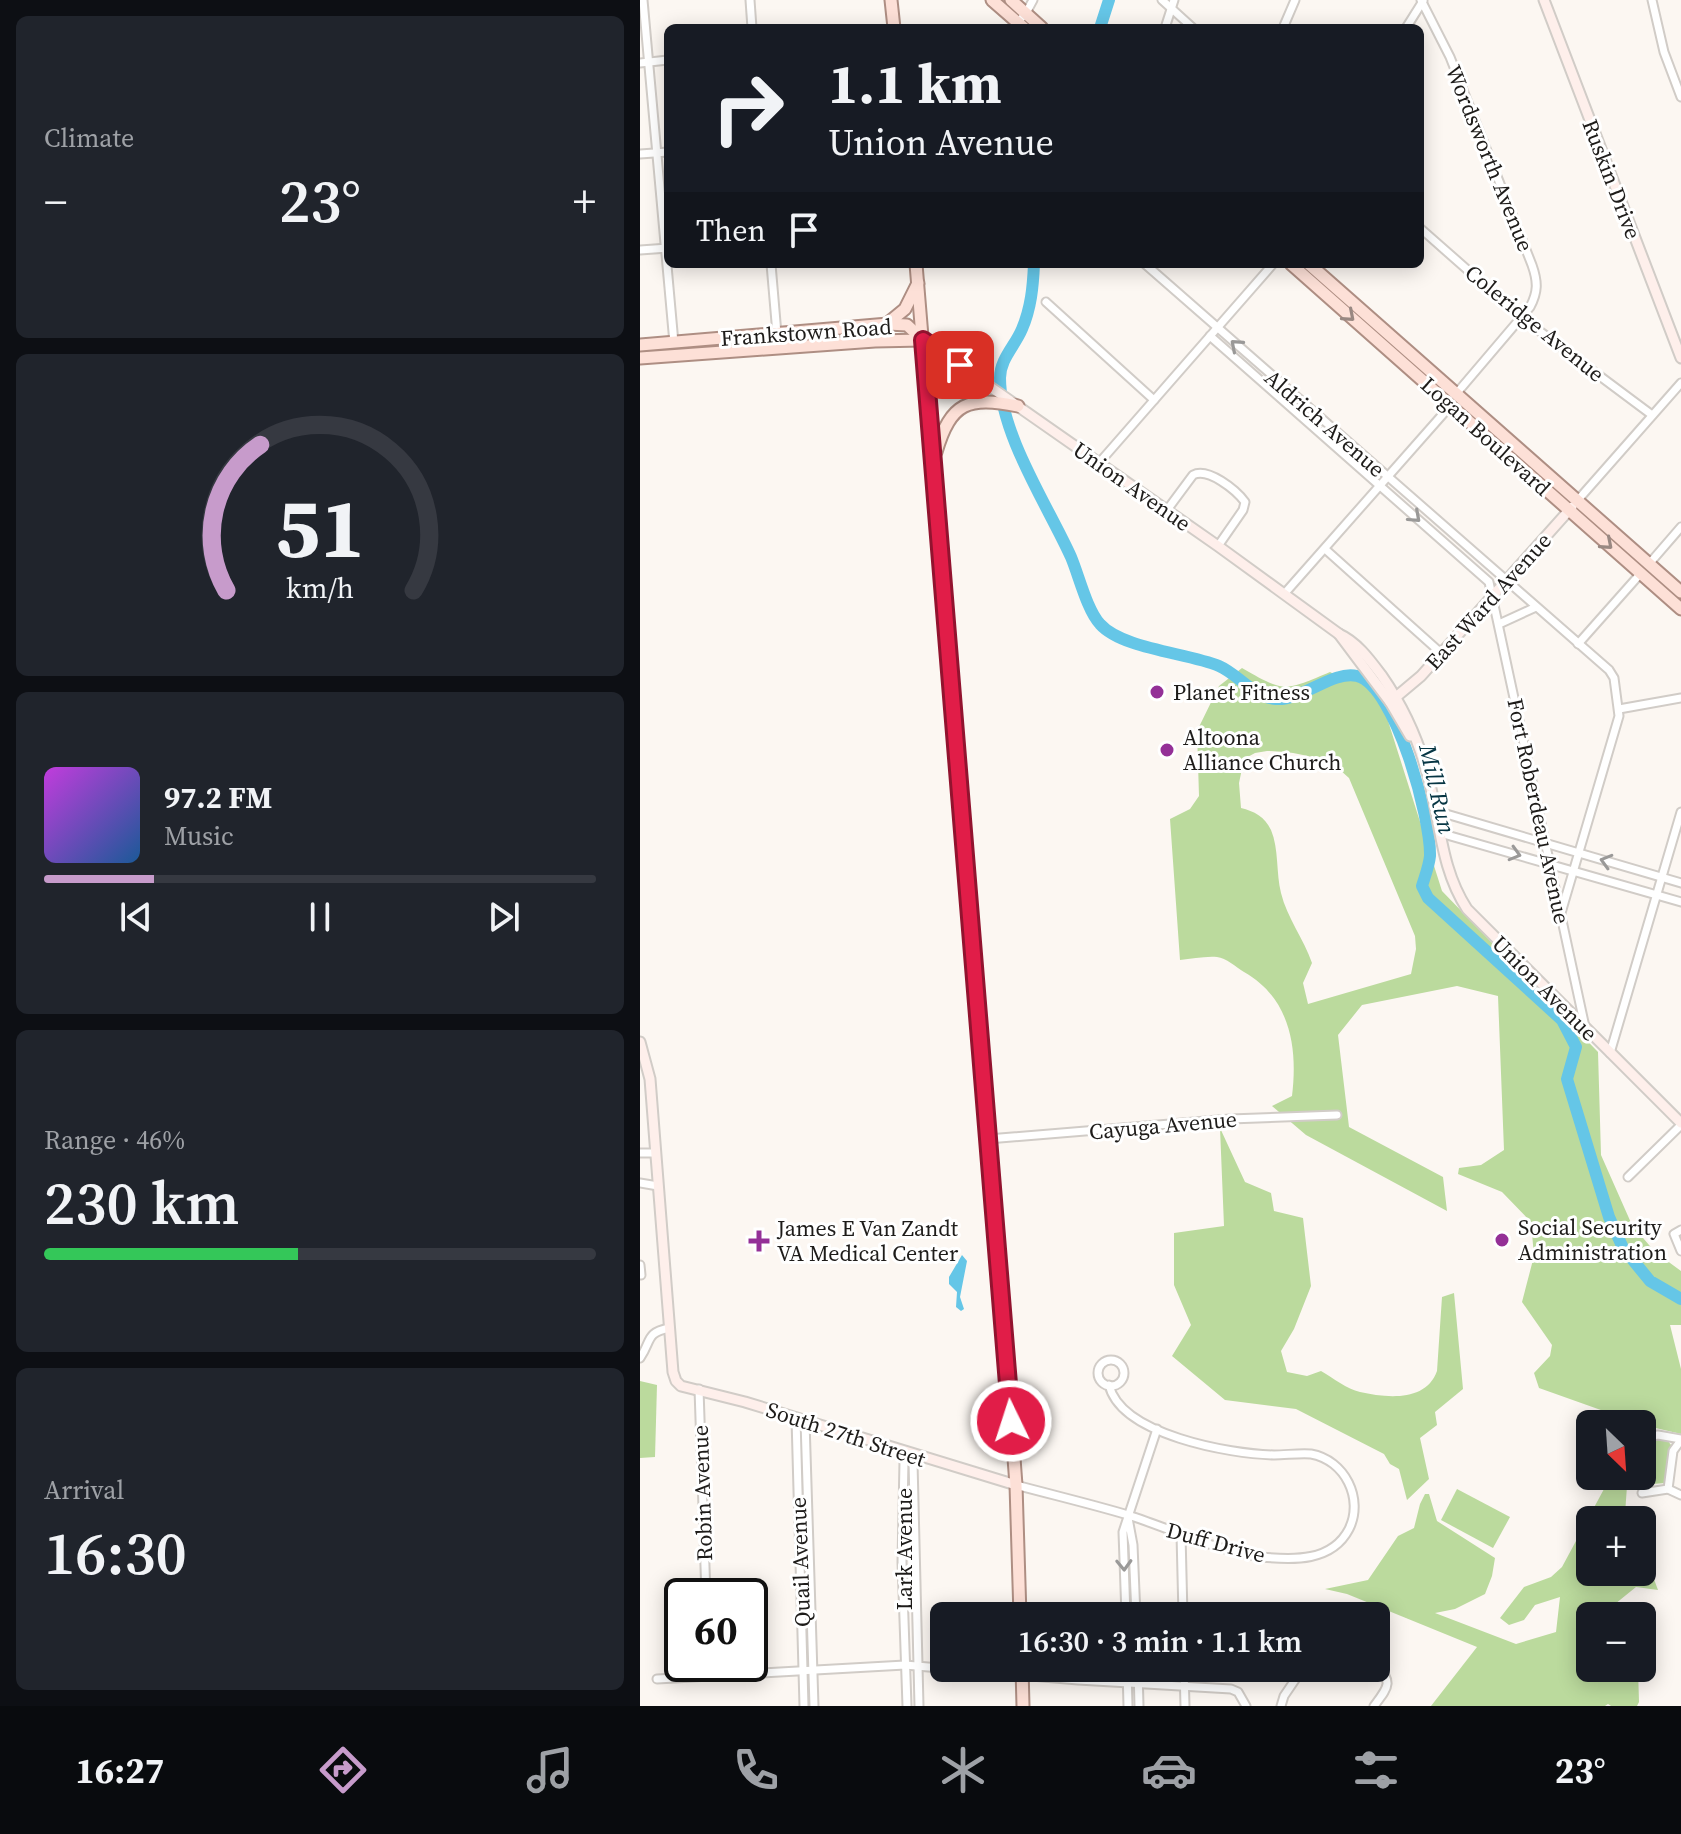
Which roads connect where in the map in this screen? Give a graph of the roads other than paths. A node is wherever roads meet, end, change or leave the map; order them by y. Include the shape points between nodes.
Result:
1 (643, 0) edge
2 (750, 0) edge
3 (891, 0) edge
4 (992, 0) edge
5 (1011, 0) edge
6 (1033, 0) edge
7 (1162, 0) edge
8 (1295, 0) edge
9 (1544, 0) edge
10 (1652, 0) edge
11 (1422, 1) edge
12 (1172, 4) edge
13 (1020, 23) edge
14 (752, 24) edge
15 (894, 24) edge
16 (1166, 24) edge
17 (1190, 24) edge
18 (1285, 24) edge
19 (1408, 24) edge
20 (664, 60) edge
21 (644, 62) edge
22 (1681, 97) edge
23 (664, 152) edge
24 (655, 153) junction
25 (640, 154) edge
26 (664, 231) edge
27 (1424, 232) edge
28 (664, 248) edge
29 (640, 250) edge
30 (668, 268) edge
31 (771, 268) edge
32 (916, 268) edge
33 (1150, 268) edge
34 (1270, 268) edge
35 (1296, 268) edge
36 (1313, 268) edge
37 (918, 283) junction
38 (1046, 302) dead end
39 (1522, 318) junction
40 (888, 324) junction
41 (1217, 328) junction
42 (777, 334) junction
43 (1210, 336) junction
44 (923, 340) junction
45 (674, 343) junction
46 (640, 345) edge
47 (778, 350) junction
48 (675, 356) junction
49 (640, 358) edge
50 (1681, 358) edge
51 (1681, 383) edge
52 (1154, 400) junction
53 (1454, 400) junction
54 (1014, 404) junction
55 (1652, 415) junction
56 (933, 460) junction
57 (1099, 463) junction
58 (1387, 478) junction
59 (1380, 486) junction
60 (1573, 506) junction
61 (1167, 510) junction
62 (1681, 527) edge
63 (1218, 546) junction
64 (1325, 549) junction
65 (1645, 569) junction
66 (1506, 581) junction
67 (1681, 592) edge
68 (1285, 593) junction
69 (1492, 596) junction
70 (1536, 607) junction
71 (1681, 609) edge
72 (1499, 624) junction
73 (1578, 644) junction
74 (1441, 653) junction
75 (1681, 698) edge
76 (1393, 699) junction
77 (1619, 709) junction
78 (1436, 811) junction
79 (1681, 812) edge
80 (1440, 833) junction
81 (1546, 843) junction
82 (1579, 853) junction
83 (1550, 864) junction
84 (1573, 871) junction
85 (1662, 877) junction
86 (1681, 883) edge
87 (1657, 895) junction
88 (1681, 902) edge
89 (1561, 913) junction
90 (1585, 1027) junction
91 (640, 1042) edge
92 (1610, 1053) junction
93 (1337, 1115) dead end
94 (1681, 1124) edge
95 (988, 1139) junction
96 (640, 1153) edge
97 (655, 1153) junction
98 (1628, 1177) dead end
99 (640, 1183) edge
100 (658, 1186) junction
101 (1681, 1230) edge
102 (1681, 1251) edge
103 (640, 1265) edge
104 (641, 1275) edge
105 (669, 1328) junction
106 (640, 1358) edge
107 (1109, 1385) dead end
108 (699, 1389) junction
109 (801, 1420) junction
110 (1157, 1429) junction
111 (1656, 1435) edge
112 (1681, 1440) edge
113 (910, 1455) junction
114 (1016, 1485) junction
115 (1668, 1489) junction
116 (1642, 1493) dead end
117 (1681, 1495) edge
118 (1128, 1515) junction
119 (1181, 1534) junction
120 (705, 1578) edge
121 (811, 1588) junction
122 (801, 1589) junction
123 (1020, 1602) edge
124 (1126, 1602) edge
125 (1135, 1602) edge
126 (1183, 1602) edge
127 (905, 1665) junction
128 (918, 1666) junction
129 (930, 1667) edge
130 (813, 1669) junction
131 (803, 1670) junction
132 (768, 1672) edge
133 (664, 1678) edge
134 (657, 1679) dead end
135 (1022, 1682) edge
136 (1118, 1682) edge
137 (1185, 1682) edge
138 (1294, 1682) edge
139 (1388, 1682) edge
140 (1128, 1683) junction
141 (1139, 1684) junction
142 (1185, 1687) junction
143 (804, 1706) edge
144 (814, 1706) edge
145 (907, 1706) edge
146 (919, 1706) edge
147 (1023, 1706) edge
148 (1128, 1706) edge
149 (1139, 1706) edge
150 (1185, 1706) edge
151 (1246, 1706) edge
152 (1281, 1706) edge
153 (1374, 1706) edge

1 - 21 street
2 - 14 street
3 - 15 main road
4 - 13 main road
5 - 13 main road
6 - 13 street
7 - 12 street
8 - 18 street
9 - 50 street, Ruskin Drive
10 - 22 street
11 - 19 street
11 - 39 street, Wordsworth Avenue via 1450,57 1536,275 1537,294
12 - 16 street
12 - 17 street
20 - 21 street
21 - 24 street
23 - 24 street
24 - 25 street
24 - 26 street
27 - 39 street, Coleridge Avenue
28 - 29 street
30 - 45 street
31 - 42 street
32 - 37 main road
33 - 41 street, Aldrich Avenue
34 - 41 street
35 -> 53 main road, Logan Boulevard
36 - 53 main road, Logan Boulevard
37 - 40 main road via 905,309
37 - 44 main road
38 - 52 street
39 - 53 street, Wordsworth Avenue
39 - 55 street, Coleridge Avenue
40 - 42 main road, Frankstown Road
40 - 44 main road, Frankstown Road via 907,325
41 - 43 street
58 -> 41 street, Aldrich Avenue
42 - 45 main road, Frankstown Road
42 - 47 main road
43 - 52 street
43 - 59 street, Aldrich Avenue
44 - 47 main road, Frankstown Road
44 - 54 street, Union Avenue
44 - 56 main road
45 - 46 main road, Frankstown Road
45 - 48 main road
47 - 48 main road, Frankstown Road
48 - 49 main road, Frankstown Road
51 - 55 street
52 - 57 street
53 - 58 street, Wordsworth Avenue
53 - 60 main road, Logan Boulevard
54 - 56 main road via 978,402 952,414
54 - 57 street, Union Avenue
55 - 60 street
56 - 95 main road
57 - 61 street, Union Avenue
58 - 59 street, Wordsworth Avenue
58 - 66 street, Aldrich Avenue
59 - 64 street, Wordsworth Avenue
59 -> 69 street, Aldrich Avenue via 1489,582
60 - 65 main road, Logan Boulevard
60 - 66 street, East Ward Avenue
61 - 63 street, Union Avenue
61 - 63 street via 1199,471 1240,496 1243,510
62 - 65 street
63 - 68 street, Union Avenue
64 - 68 street, Wordsworth Avenue
64 - 74 street
65 - 67 main road, Logan Boulevard
65 - 71 main road, Logan Boulevard
65 - 73 street
66 - 69 street, East Ward Avenue
66 - 70 street, Aldrich Avenue
68 - 76 street, Union Avenue via 1349,638
69 - 72 street, Fort Roberdeau Avenue
69 - 74 street, East Ward Avenue
70 - 72 street
70 - 73 street, Aldrich Avenue
72 - 81 street, Fort Roberdeau Avenue
73 - 77 street, Aldrich Avenue via 1609,670
74 - 76 street, East Ward Avenue
75 - 77 street
76 - 78 street, Union Avenue via 1407,715
77 - 82 street
78 - 80 street, Union Avenue
78 - 81 street
79 - 85 street
80 -> 83 street
80 - 90 street, Union Avenue via 1448,873 1467,909
81 - 82 street
81 - 83 street, Fort Roberdeau Avenue
82 - 84 street
85 -> 82 street
83 - 84 street
83 - 89 street, Fort Roberdeau Avenue
84 - 87 street
84 - 89 street
85 - 86 street
85 - 87 street
87 - 88 street
87 - 92 street
89 - 90 street, Fort Roberdeau Avenue
90 - 92 street, Union Avenue
91 - 97 street via 650,1079
92 - 94 street, Union Avenue
93 - 95 street, Cayuga Avenue
94 - 98 street
95 - 114 main road
96 - 97 street
97 - 100 street
99 - 100 street
100 - 105 street
101 - 102 street via 1674,1234
103 - 104 street
105 - 106 street via 650,1336
105 - 108 street, South 27th Street via 676,1381
107 - 110 street, Duff Drive via 1123,1408
108 - 109 street, South 27th Street
108 - 120 street, Robin Avenue
109 - 113 street, South 27th Street
109 - 121 street, Quail Avenue
109 - 122 street, Quail Avenue
110 - 118 street
110 - 119 street, Duff Drive via 1226,1451 1311,1454 1336,1466 1352,1491 1354,1511 1348,1530 1336,1546 1318,1555 1258,1556
111 - 112 street
112 - 115 street via 1673,1451
113 - 114 street, South 27th Street
113 - 127 street, Lark Avenue via 904,1461
113 - 128 street, Lark Avenue
114 - 118 street, Duff Drive
114 - 123 main road
115 - 116 street
115 - 117 street
118 - 119 street, Duff Drive
118 -> 124 street via 1123,1532
118 - 125 street
119 - 126 street
121 - 122 street
121 - 130 street, Quail Avenue
122 - 131 street, Quail Avenue
127 - 128 street
127 - 130 street
127 - 145 street, Lark Avenue
128 - 129 street
128 - 146 street, Lark Avenue
130 - 131 street
130 - 144 street, Quail Avenue
131 - 132 street
131 - 143 street, Quail Avenue
133 - 134 street
135 - 147 main road
136 - 140 street
137 - 142 street
138 - 152 street
139 - 153 street
140 - 141 street
140 - 148 street
141 - 142 street
141 - 149 street
142 - 150 street
142 - 151 street via 1231,1689

